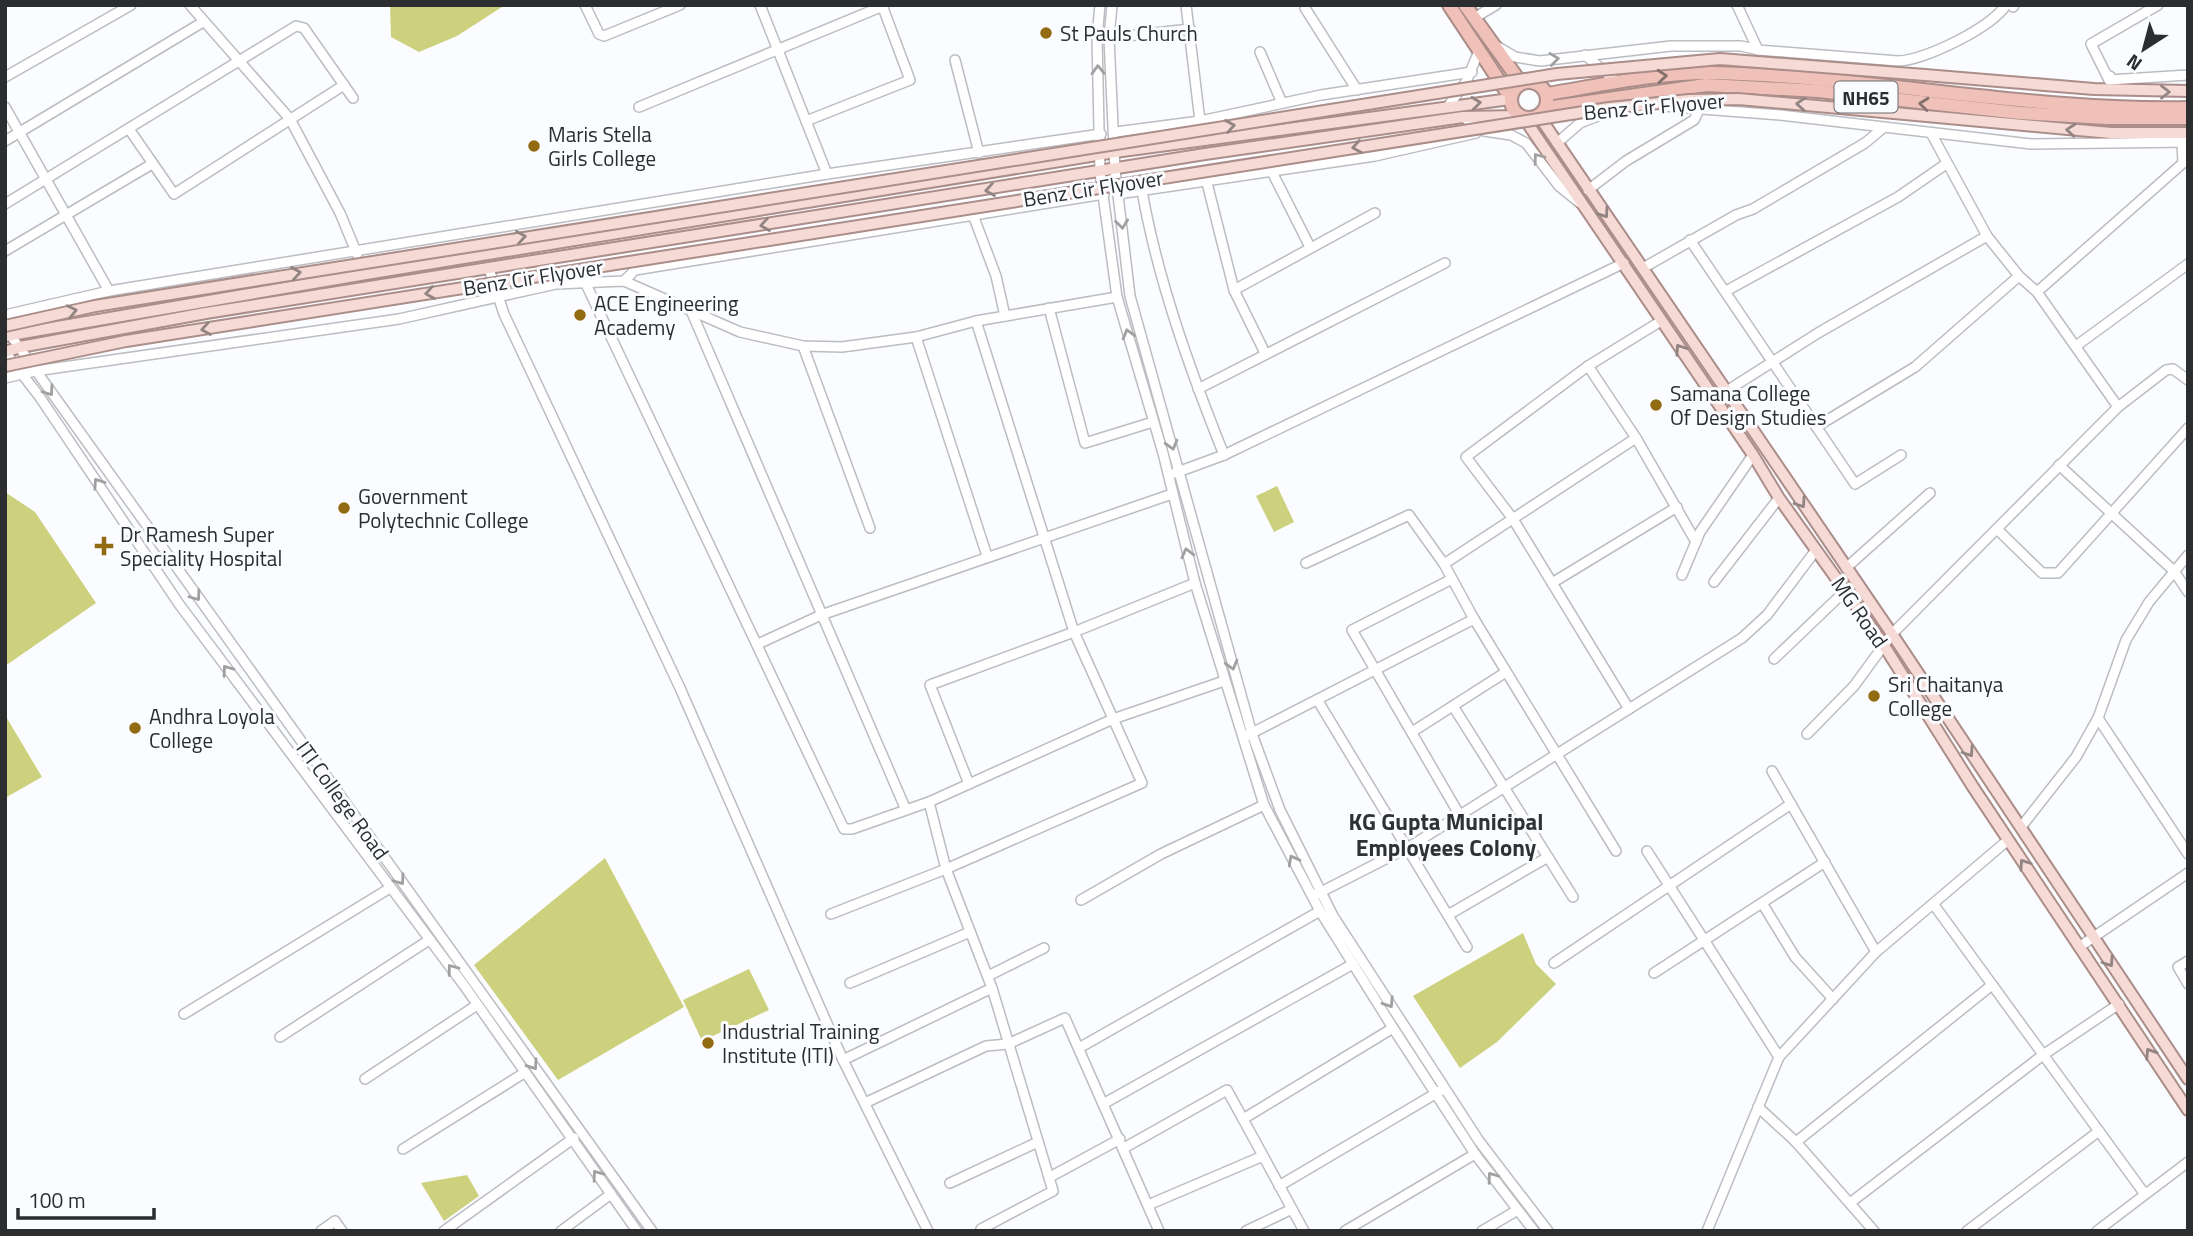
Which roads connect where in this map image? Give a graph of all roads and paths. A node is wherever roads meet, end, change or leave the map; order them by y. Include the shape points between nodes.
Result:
1 (131, 5) edge
2 (190, 5) edge
3 (584, 5) edge
4 (680, 5) edge
5 (760, 5) edge
6 (1100, 5) edge
7 (1112, 5) edge
8 (1186, 5) edge
9 (1449, 5) edge
10 (1465, 5) edge
11 (1496, 5) edge
12 (1737, 5) edge
13 (2158, 5) edge
14 (883, 6) edge
15 (2011, 6) edge
16 (1305, 8) dead end
17 (1474, 18) junction
18 (203, 22) junction
19 (1190, 29) junction
20 (1109, 38) junction
21 (1490, 43) junction
22 (778, 48) junction
23 (1758, 50) junction
24 (1479, 51) junction
25 (1260, 52) dead end
26 (1585, 55) junction
27 (956, 60) dead end
28 (239, 61) junction
29 (1472, 72) junction
30 (2188, 75) edge
31 (5, 77) edge
32 (1778, 77) junction
33 (1617, 82) junction
34 (1521, 83) junction
35 (344, 85) junction
36 (1357, 90) junction
37 (2188, 91) edge
38 (1546, 94) junction
39 (353, 98) dead end
40 (1510, 98) junction
41 (1282, 103) junction
42 (1449, 105) junction
43 (5, 107) edge
44 (639, 107) dead end
45 (2188, 107) edge
46 (1700, 108) junction
47 (1542, 112) junction
48 (1463, 117) junction
49 (1521, 117) junction
50 (2188, 118) edge
51 (290, 119) junction
52 (806, 121) junction
53 (1200, 121) junction
54 (1883, 128) junction
55 (129, 130) junction
56 (1484, 131) junction
57 (1116, 132) junction
58 (20, 133) junction
59 (1931, 133) junction
60 (1101, 134) junction
61 (2186, 139) edge
62 (5, 141) edge
63 (1557, 143) junction
64 (1115, 152) junction
65 (979, 153) junction
66 (1100, 154) junction
67 (152, 164) junction
68 (1946, 164) junction
69 (1115, 170) junction
70 (1271, 170) junction
71 (1100, 173) junction
72 (827, 174) junction
73 (47, 181) junction
74 (1207, 183) junction
75 (1588, 190) junction
76 (1142, 191) junction
77 (1104, 194) junction
78 (1118, 194) junction
79 (5, 204) edge
80 (1584, 206) junction
81 (1374, 213) dead end
82 (66, 214) junction
83 (973, 215) junction
84 (1987, 236) junction
85 (1690, 240) junction
86 (1310, 247) junction
87 (5, 251) edge
88 (356, 251) junction
89 (1445, 263) dead end
90 (1623, 263) junction
91 (2188, 264) edge
92 (1643, 268) junction
93 (489, 269) junction
94 (366, 274) junction
95 (2019, 276) junction
96 (624, 281) junction
97 (585, 282) junction
98 (1234, 290) junction
99 (109, 291) junction
100 (1726, 291) junction
101 (2037, 292) junction
102 (497, 295) junction
103 (1118, 297) junction
104 (1049, 308) junction
105 (692, 313) junction
106 (5, 315) edge
107 (1005, 316) junction
108 (976, 321) junction
109 (1661, 321) junction
110 (7, 331) edge
111 (916, 337) junction
112 (19, 346) junction
113 (803, 346) junction
114 (2076, 346) junction
115 (5, 352) edge
116 (1265, 353) junction
117 (1772, 361) junction
118 (5, 366) edge
119 (1588, 366) junction
120 (35, 370) junction
121 (22, 374) junction
122 (5, 378) edge
123 (2188, 380) edge
124 (1198, 389) junction
125 (1726, 391) junction
126 (1714, 399) junction
127 (2118, 407) junction
128 (1153, 422) junction
129 (1816, 427) junction
130 (2188, 428) edge
131 (1636, 438) junction
132 (1224, 455) junction
133 (1753, 455) junction
134 (1900, 455) dead end
135 (2059, 465) junction
136 (1180, 470) junction
137 (1780, 472) junction
138 (1168, 476) junction
139 (1768, 481) junction
140 (1172, 494) junction
141 (1930, 494) dead end
142 (1779, 498) junction
143 (1677, 507) junction
144 (2112, 514) junction
145 (1513, 519) junction
146 (870, 528) dead end
147 (1997, 529) junction
148 (1045, 536) junction
149 (1696, 542) junction
150 (1816, 550) junction
151 (2188, 555) edge
152 (987, 556) junction
153 (1306, 564) dead end
154 (1444, 564) junction
155 (1846, 568) junction
156 (2174, 571) junction
157 (1682, 575) dead end
158 (1452, 579) junction
159 (1714, 582) dead end
160 (1195, 583) junction
161 (1552, 583) junction
162 (1845, 591) junction
163 (2188, 592) edge
164 (821, 614) junction
165 (1474, 620) junction
166 (1074, 632) junction
167 (1892, 634) junction
168 (758, 644) junction
169 (1883, 644) junction
170 (1774, 659) dead end
171 (1376, 671) junction
172 (1506, 672) junction
173 (1224, 681) junction
174 (1318, 701) junction
175 (1452, 705) junction
176 (1629, 709) junction
177 (2098, 718) junction
178 (1113, 719) junction
179 (1412, 732) junction
180 (1252, 734) junction
181 (1807, 734) dead end
182 (1240, 737) junction
183 (1557, 755) junction
184 (1772, 771) dead end
185 (969, 784) junction
186 (1504, 787) junction
187 (929, 802) junction
188 (1791, 804) junction
189 (1264, 805) junction
190 (906, 810) junction
191 (1460, 814) junction
192 (2021, 827) junction
193 (2008, 839) junction
194 (1409, 848) junction
195 (1616, 851) dead end
196 (1647, 851) dead end
197 (2188, 853) edge
198 (1548, 857) junction
199 (1825, 862) junction
200 (946, 869) junction
201 (2188, 873) edge
202 (1669, 886) junction
203 (390, 888) junction
204 (1316, 894) junction
205 (1573, 897) dead end
206 (1081, 900) dead end
207 (1762, 903) junction
208 (1934, 905) junction
209 (1320, 911) junction
210 (831, 914) dead end
211 (1448, 915) junction
212 (970, 932) junction
213 (2093, 938) junction
214 (429, 940) junction
215 (1704, 940) junction
216 (1466, 947) dead end
217 (2079, 947) junction
218 (1044, 948) dead end
219 (1876, 952) junction
220 (2188, 961) edge
221 (1555, 963) dead end
222 (1353, 964) junction
223 (1654, 973) dead end
224 (988, 976) junction
225 (850, 983) dead end
226 (2188, 984) edge
227 (1992, 985) junction
228 (992, 988) junction
229 (1833, 999) junction
230 (2119, 1004) junction
231 (477, 1005) junction
232 (184, 1014) dead end
233 (1393, 1028) junction
234 (280, 1037) dead end
235 (1009, 1044) junction
236 (1079, 1048) junction
237 (2043, 1055) junction
238 (1779, 1057) junction
239 (844, 1060) junction
240 (524, 1073) junction
241 (365, 1079) dead end
242 (2188, 1079) edge
243 (1444, 1088) junction
244 (1435, 1094) junction
245 (864, 1103) junction
246 (1103, 1104) junction
247 (1758, 1107) junction
248 (2188, 1110) edge
249 (1244, 1119) junction
250 (2099, 1131) junction
251 (575, 1136) junction
252 (1038, 1142) junction
253 (1796, 1142) junction
254 (1122, 1143) junction
255 (403, 1149) dead end
256 (1475, 1154) junction
257 (1263, 1156) junction
258 (2188, 1162) edge
259 (1050, 1177) junction
260 (950, 1183) dead end
261 (1279, 1186) junction
262 (2144, 1193) junction
263 (611, 1194) junction
264 (1850, 1203) junction
265 (1148, 1205) junction
266 (1292, 1209) junction
267 (1516, 1211) junction
268 (981, 1229) dead end
269 (1710, 1229) edge
270 (1155, 1230) edge
271 (321, 1231) edge
272 (342, 1231) edge
273 (444, 1231) edge
274 (561, 1231) edge
275 (637, 1231) edge
276 (652, 1231) edge
277 (928, 1231) edge
278 (1246, 1231) edge
279 (1304, 1231) edge
280 (1345, 1231) edge
281 (1482, 1231) edge
282 (1534, 1231) edge
283 (1548, 1231) edge
284 (1874, 1231) edge
285 (1967, 1231) edge
286 (2097, 1231) edge

1 - 31 street
2 - 18 street
3 - 4 street via 604,36
5 - 22 street
60 -> 6 street
7 - 20 street
8 - 19 street
9 - 24 highway
10 - 17 highway
11 - 17 street
12 - 23 street
13 - 30 street via 2091,44 2110,78
14 - 22 street
14 - 52 street via 910,80
15 - 23 street via 1945,46 1909,61
16 - 36 street
17 - 21 highway
18 - 28 street
18 - 58 street
19 - 20 street
19 - 53 street
20 - 57 street
21 -> 26 street via 1528,60
21 - 34 highway
22 - 44 street
22 - 52 street
23 - 26 street via 1699,44
23 - 32 street
24 - 29 street
24 - 40 highway
25 - 41 street
26 - 33 street
27 - 65 street
28 - 35 street via 299,25
28 - 51 street
28 - 55 street
29 - 36 street
29 - 42 street
33 -> 32 highway, NH65 via 1698,74
32 - 45 highway, NH65 via 2006,101
33 - 38 highway, NH65
34 - 38 highway via 1536,83
34 - 40 highway
35 - 39 street
35 - 51 street
36 - 41 street
110 -> 37 main road, Benz Cir Flyover, bridge via 95,306 1583,71 1720,59 2119,90
38 - 47 highway
42 -> 40 main road
40 - 49 highway
41 - 53 street
42 - 64 main road
43 - 58 street
46 - 54 street
46 - 63 street via 1649,106 1608,112 1580,122
46 - 75 street via 1694,120
47 - 49 highway, NH65
50 -> 47 highway, NH65 via 2020,113 1706,85
47 - 63 main road, MG Road
48 - 49 main road
48 - 56 street
48 - 69 main road
49 - 80 main road, MG Road
51 - 67 street via 174,194
51 - 88 street
52 - 72 street
53 - 57 street
54 - 59 street
54 - 85 street via 1753,209
55 - 67 street
55 - 73 street
56 - 70 street via 1375,156
80 -> 56 street via 1559,186 1526,143 1511,135
57 - 64 street
58 - 62 street
58 - 73 street
59 - 61 street via 2031,144
59 - 68 street
60 - 65 street
60 - 66 street
61 - 101 street via 2183,163
61 -> 118 main road, Benz Cir Flyover, bridge via 1738,99 1609,108 153,337
63 - 75 main road, MG Road
64 - 66 main road
64 - 69 street
65 - 72 street
66 - 71 street
66 - 94 main road
67 - 82 street
68 - 84 street
68 - 100 street via 1898,197
69 - 71 main road
69 - 78 street
70 - 74 street
70 - 86 street
71 - 77 street
71 -> 93 main road
72 - 88 street
73 - 79 street
73 - 82 street
74 - 76 street
74 - 98 street
75 -> 92 main road, MG Road
76 - 78 street
76 - 124 street
77 - 83 street
77 - 103 street
78 -> 136 street via 1130,296
80 - 90 main road, MG Road
81 - 86 street
82 - 87 street
82 - 99 street
83 - 96 street via 635,270
83 - 107 street via 996,276
84 - 95 street
84 - 117 street
85 - 92 street
85 - 100 street
86 - 98 street
88 - 94 street
88 - 99 street
89 - 116 street
90 - 109 main road, MG Road
90 - 132 street
91 - 114 street
92 - 125 main road, MG Road
93 - 102 street
93 - 112 main road
94 - 110 main road
95 - 101 street
95 - 129 street via 1915,367
96 - 97 street
96 - 105 street
97 - 102 street
97 - 168 street
98 - 116 street
99 - 106 street
100 - 117 street
101 - 114 street
102 - 120 street via 399,319
102 - 239 street via 680,688
103 - 104 street
128 -> 103 street
104 - 107 street
104 - 128 street via 1084,443
105 - 113 street via 740,332
105 - 164 street
107 - 108 street
108 - 111 street
108 - 148 street
109 - 119 street
126 -> 109 main road, MG Road
110 - 112 street, ITI College Road
111 - 113 street via 842,347
111 - 152 street
112 - 115 main road
112 - 120 street, ITI College Road
113 - 146 street
114 - 127 street
115 - 121 street, ITI College Road
116 - 124 street
117 - 125 street
117 - 129 street
119 - 131 street
119 - 145 street via 1466,457
120 - 121 street
120 -> 251 street, ITI College Road
121 - 122 street
203 -> 121 street, ITI College Road via 179,604
123 - 127 street via 2166,370
124 - 132 street
125 - 126 street
125 - 137 main road, MG Road
126 - 133 main road, MG Road
127 - 135 street
128 - 138 street
129 - 134 street via 1855,484
130 - 144 street
131 - 143 street
131 - 145 street
132 - 136 street
133 - 139 main road, MG Road
133 - 149 street
135 - 144 street
135 - 147 street
136 - 138 street
136 -> 180 street
137 - 139 main road
137 -> 155 main road, MG Road
138 - 140 street
139 - 142 main road, MG Road
140 - 148 street
160 -> 140 street
141 - 155 street
142 - 150 main road, MG Road
142 - 159 street
143 - 149 street
143 - 161 street
144 - 147 street via 2067,566 2049,575
144 - 156 street
145 - 154 street
145 - 161 street
147 - 167 street
148 - 152 street
148 - 166 street
149 - 157 street
150 - 162 main road, MG Road
150 - 176 street via 1767,615 1742,638
151 - 156 street
152 - 164 street
153 - 154 street via 1409,515
154 - 158 street
155 - 167 main road, MG Road
156 - 163 street
156 - 177 street via 2126,640
158 - 165 street
158 - 171 street via 1352,630
160 - 166 street
160 - 173 street
161 - 176 street
162 - 169 main road, MG Road
162 - 170 street
164 - 168 street
164 - 190 street
165 - 171 street
165 - 172 street
166 - 178 street
166 - 185 street via 930,685
167 - 169 street
167 -> 192 main road, MG Road
168 - 190 street via 844,829
169 - 181 street via 1854,686
169 - 193 main road, MG Road
171 - 174 street
171 - 179 street
172 - 175 street
172 - 183 street
173 - 178 street
173 - 182 street
174 - 180 street
174 - 194 street
175 - 179 street
175 - 186 street
176 - 183 street
177 - 192 street via 2076,757
177 - 197 street
178 - 185 street
178 - 200 street via 1142,783
179 - 191 street
180 - 182 street
180 - 204 street
182 - 189 street
183 - 186 street
183 - 195 street
184 - 188 street
185 - 187 street
186 - 191 street
186 - 198 street
187 - 190 street
187 - 200 street
188 - 199 street
188 - 202 street
204 -> 189 street
189 - 206 street via 1161,854
191 - 194 street
192 - 193 main road
192 - 213 main road, MG Road
193 - 208 street
217 -> 193 main road, MG Road
194 - 204 street
194 - 211 street
196 - 202 street
198 - 205 street
198 - 211 street
199 - 207 street
199 - 219 street
200 - 210 street
200 - 212 street
201 - 213 street
202 - 215 street
202 - 221 street
203 - 214 street, ITI College Road
203 - 232 street
204 - 209 street
204 -> 243 street
207 - 215 street
207 - 229 street via 1795,957
208 - 219 street
208 - 227 street
209 - 222 street
209 - 236 street
211 - 216 street
212 - 224 street
212 - 225 street
213 - 217 street
213 -> 242 main road, MG Road
231 -> 214 street, ITI College Road
214 - 234 street
215 - 223 street
215 - 238 street
217 - 230 main road, MG Road
218 - 224 street
219 - 229 street
220 - 226 street via 2178,967
222 - 233 street
222 - 246 street
224 - 228 street
227 - 237 street
227 - 253 street
228 - 235 street
228 - 239 street
229 - 238 street
230 - 237 street
248 -> 230 main road, MG Road
231 - 240 street, ITI College Road
231 - 241 street
233 - 244 street
233 - 249 street
235 - 236 street via 1065,1018
235 - 245 street via 986,1046
235 - 252 street
236 - 246 street
237 - 250 street
237 - 264 street
238 - 247 street
239 - 245 street
240 - 251 street, ITI College Road
240 - 255 street
243 - 244 street
243 - 283 street
244 - 256 street
244 - 261 street
245 - 277 street
246 - 254 street
247 - 253 street
247 - 269 street
249 - 254 street via 1227,1090
249 - 257 street
250 - 262 street
250 - 285 street
263 -> 251 street, ITI College Road
251 - 273 street
251 - 276 street, ITI College Road
252 - 259 street
252 - 260 street
253 - 264 street
254 - 259 street
254 - 265 street
267 -> 256 street
256 - 280 street
257 - 261 street
257 - 265 street
258 - 262 street
259 - 268 street via 1051,1193
261 - 266 street
262 - 286 street
263 - 274 street
263 - 275 street, ITI College Road
264 - 284 street
265 - 270 street
266 - 278 street
266 - 279 street
267 - 281 street
267 - 282 street
271 - 272 street via 335,1221

